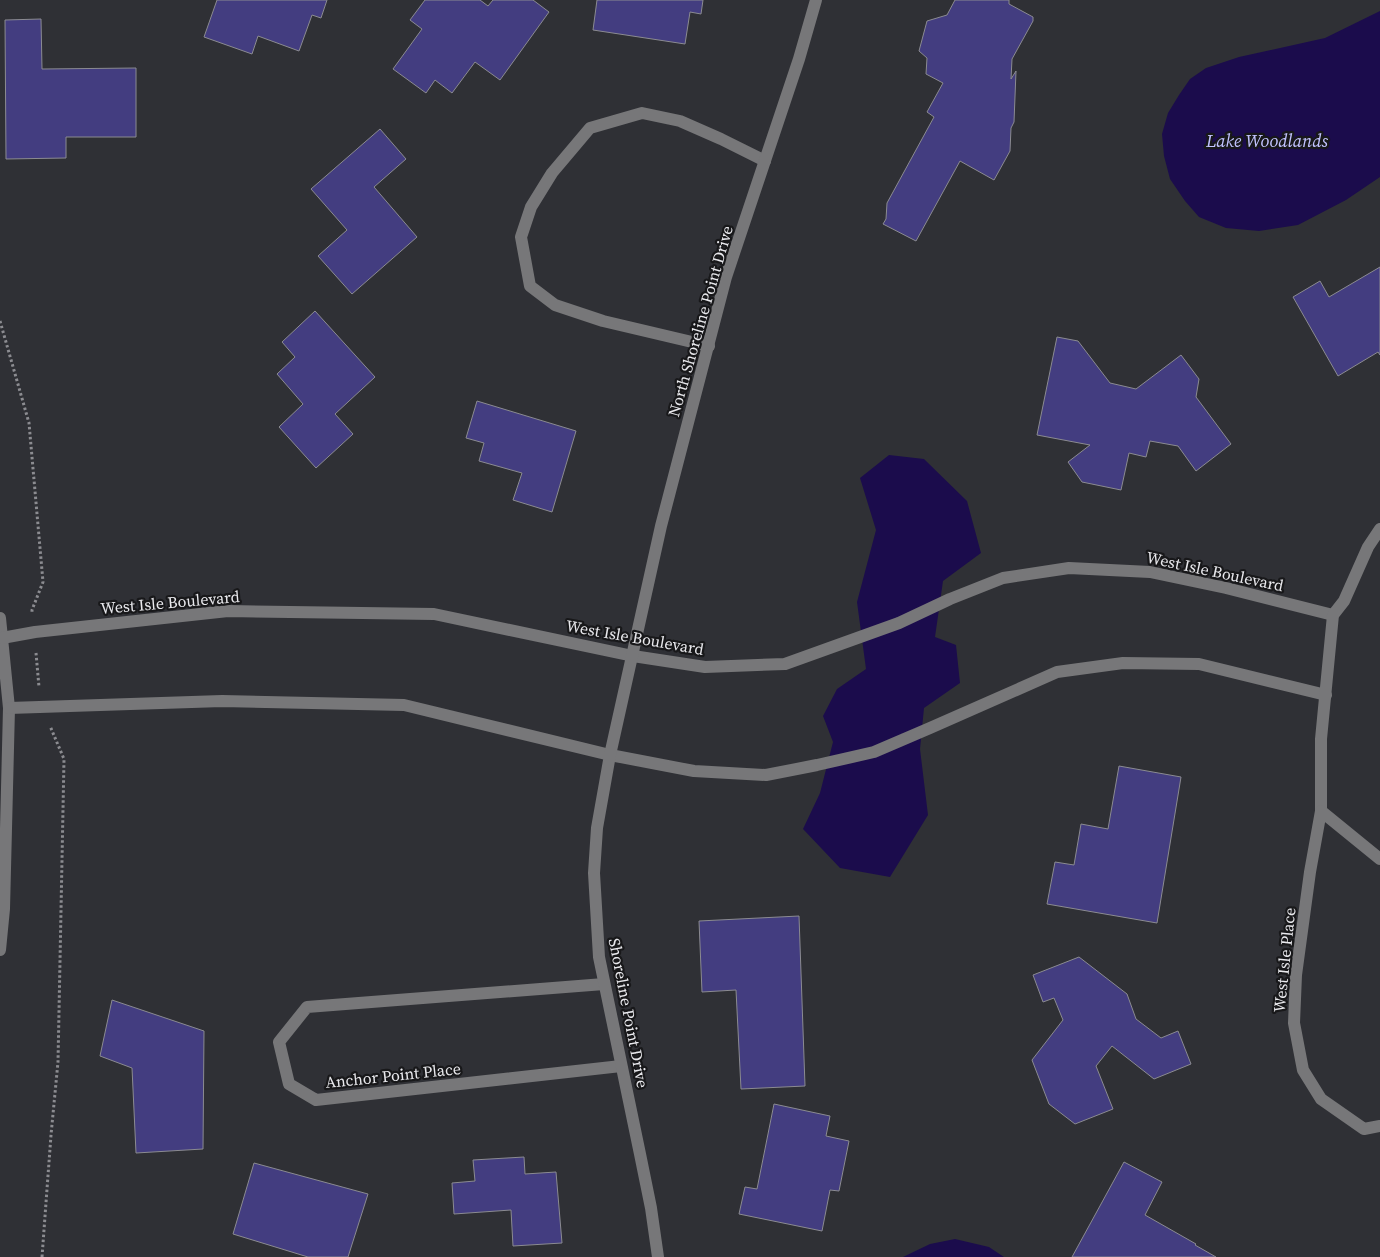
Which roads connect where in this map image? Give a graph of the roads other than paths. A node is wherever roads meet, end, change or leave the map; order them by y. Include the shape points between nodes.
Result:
1 (816, 0) edge
2 (765, 161) junction
3 (709, 346) junction
4 (1380, 529) edge
5 (1334, 615) junction
6 (0, 618) edge
7 (2, 638) junction
8 (633, 656) junction
9 (1326, 695) junction
10 (10, 708) junction
11 (610, 755) junction
12 (1321, 811) junction
13 (1380, 859) edge
14 (0, 950) edge
15 (604, 984) junction
16 (621, 1066) junction
17 (1380, 1126) edge
18 (658, 1257) edge

1 - 2 street, North Shoreline Point Drive
2 - 3 street, North Shoreline Point Drive via 726,277
2 - 3 street via 680,121 642,113 590,128 552,173 531,207 521,237 530,286 555,304 603,320
3 - 8 street, North Shoreline Point Drive via 661,526
4 - 5 street, West Isle Place
5 - 8 street, West Isle Boulevard via 1150,572 1069,568 1002,578 900,623 785,664 705,666
5 - 9 street, West Isle Place
6 - 7 street
7 - 8 street, West Isle Boulevard via 228,611 434,614
7 - 10 street
8 - 11 street, Shoreline Point Drive
9 - 11 street via 1200,664 1123,663 1057,672 874,752 766,775 694,770
9 - 12 street, West Isle Place via 1321,739
10 - 11 street via 222,701 404,705
10 - 14 street
11 - 15 street, Shoreline Point Drive via 597,828 594,873 599,957
12 - 13 street
12 - 17 street, West Isle Place via 1296,974 1294,1023 1304,1070 1321,1100 1364,1129
15 - 16 street, Shoreline Point Drive
15 - 16 street, Anchor Point Place via 307,1007 279,1042 289,1084 316,1100
16 - 18 street, Shoreline Point Drive

